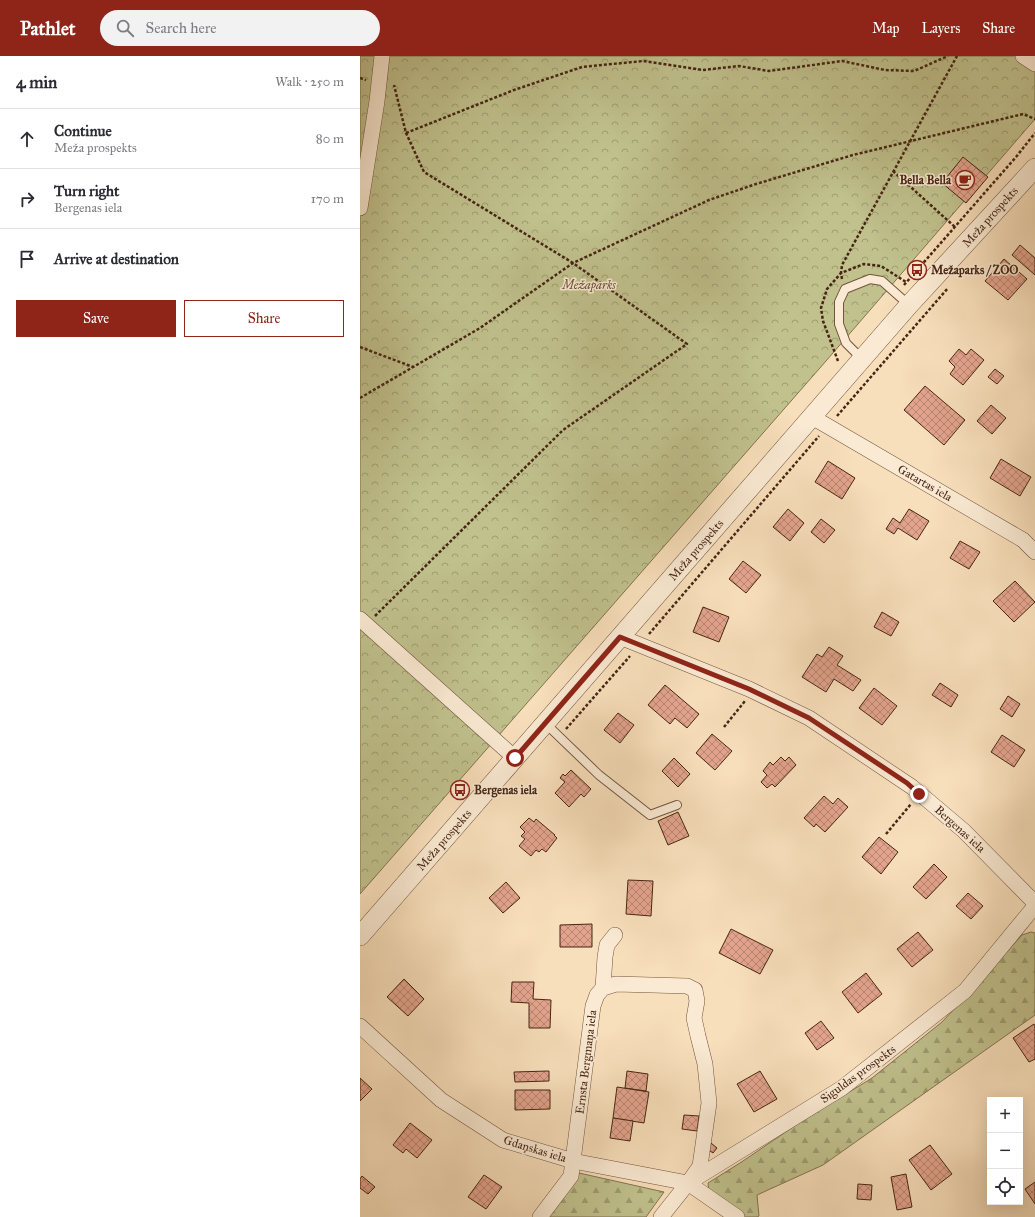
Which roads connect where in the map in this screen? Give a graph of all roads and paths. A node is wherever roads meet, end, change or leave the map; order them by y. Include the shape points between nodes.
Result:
1 (382, 56) edge
2 (948, 56) edge
3 (957, 56) edge
4 (1023, 56) edge
5 (1035, 64) edge
6 (392, 82) dead end
7 (1035, 119) edge
8 (406, 133) junction
9 (1035, 133) edge
10 (910, 142) junction
11 (1035, 168) edge
12 (893, 171) junction
13 (360, 208) edge
14 (955, 227) junction
15 (573, 263) junction
16 (952, 284) dead end
17 (845, 289) junction
18 (903, 300) junction
19 (360, 347) edge
20 (856, 353) junction
21 (838, 361) dead end
22 (413, 368) junction
23 (360, 398) edge
24 (820, 422) junction
25 (1035, 552) edge
26 (363, 622) edge
27 (620, 637) junction
28 (638, 651) junction
29 (740, 698) dead end
30 (744, 702) dead end
31 (752, 703) dead end
32 (545, 723) junction
33 (724, 727) dead end
34 (559, 736) junction
35 (515, 758) junction
36 (907, 801) dead end
37 (677, 805) dead end
38 (886, 834) dead end
39 (1035, 905) edge
40 (615, 935) dead end
41 (360, 936) edge
42 (603, 988) junction
43 (360, 1026) edge
44 (574, 1161) junction
45 (688, 1183) junction
46 (540, 1217) edge
47 (661, 1217) edge
48 (737, 1217) edge

1 - 13 street
2 - 8 path via 914,71 885,70 842,61 769,70 739,66 703,70 643,61 582,67 514,90
3 - 10 path
4 - 5 street
6 - 8 path
7 - 10 path via 1024,114
8 - 15 path via 424,172
9 - 14 path
10 - 12 path
10 - 15 path via 853,155 709,200
11 - 18 street, Meža prospekts
12 - 14 path
12 - 17 path via 842,265
14 - 18 path
15 - 22 path via 480,328
15 - 26 path via 687,344 563,430
16 - 24 path
17 - 18 lane via 870,279 882,280
17 - 20 lane via 839,302 839,324 846,343
18 - 20 street, Meža prospekts
19 - 22 path
20 - 21 path
20 - 24 street, Meža prospekts
22 - 23 path
24 - 25 street, Gatartas iela via 1023,540
24 - 27 street, Meža prospekts
24 - 28 path
26 - 35 street
27 - 28 street, Bergenas iela
27 - 32 street, Meža prospekts
28 - 34 path via 630,655
28 - 39 street, Bergenas iela via 749,689 809,718 912,787 964,831
29 - 31 path
30 - 33 path
32 - 34 lane
32 - 35 street, Meža prospekts
34 - 37 lane via 598,775 650,815
35 - 41 street, Meža prospekts
36 - 38 path via 911,805
39 - 45 street, Siguldas prospekts via 965,991 842,1088
40 - 42 street via 607,945
42 - 44 street, Ernsta Bergmaņa iela via 593,1006
42 - 45 street via 616,984 686,986 695,990 697,1001 694,1018 705,1064 709,1103 700,1166
43 - 44 street, Gdaņskas iela via 441,1100 503,1140
44 - 45 street, Gdaņskas iela
44 - 46 street, Ernsta Bergmaņa iela via 571,1176
45 - 47 street, Siguldas prospekts
45 - 48 street, Gdaņskas iela

